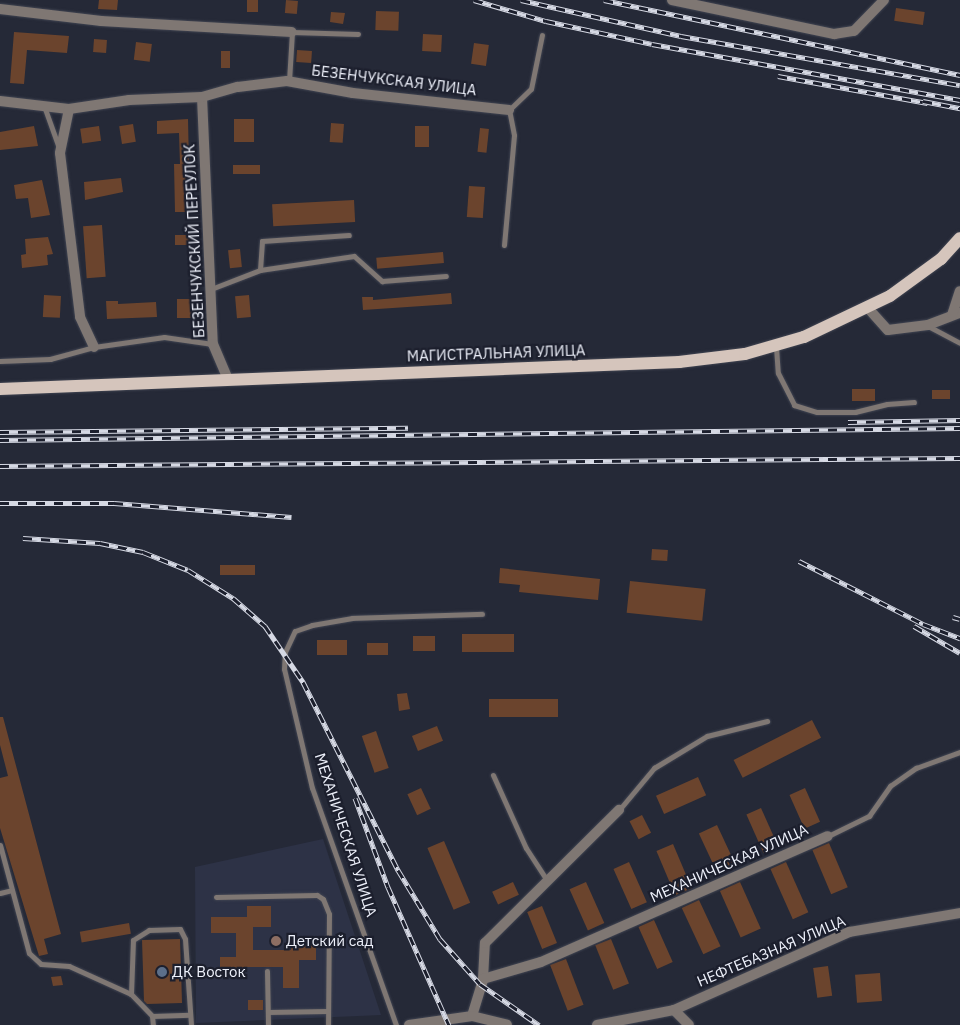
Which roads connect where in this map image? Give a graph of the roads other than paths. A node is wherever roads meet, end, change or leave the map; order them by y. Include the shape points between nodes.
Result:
1 (672, 0) edge
2 (884, 0) edge
3 (0, 9) edge
4 (292, 32) junction
5 (358, 34) dead end
6 (542, 35) dead end
7 (289, 81) junction
8 (202, 97) junction
9 (0, 101) edge
10 (44, 106) junction
11 (69, 108) junction
12 (509, 110) junction
13 (60, 153) junction
14 (349, 234) dead end
15 (960, 238) edge
16 (504, 245) dead end
17 (260, 270) junction
18 (446, 276) dead end
19 (211, 290) junction
20 (960, 291) edge
21 (867, 307) junction
22 (956, 314) edge
23 (928, 325) junction
24 (213, 344) junction
25 (960, 344) edge
26 (94, 347) junction
27 (776, 347) junction
28 (0, 361) edge
29 (228, 380) junction
30 (0, 389) edge
31 (914, 402) dead end
32 (482, 614) dead end
33 (767, 721) dead end
34 (960, 752) edge
35 (494, 775) dead end
36 (619, 810) joint
37 (828, 836) joint
38 (0, 844) edge
39 (547, 880) junction
40 (12, 890) junction
41 (0, 893) edge
42 (216, 897) dead end
43 (960, 913) edge
44 (267, 971) dead end
45 (483, 979) junction
46 (131, 994) junction
47 (674, 1010) junction
48 (328, 1011) junction
49 (268, 1012) junction
50 (190, 1015) junction
51 (152, 1016) junction
52 (472, 1016) junction
53 (153, 1025) edge
54 (190, 1025) edge
55 (268, 1025) edge
56 (328, 1025) edge
57 (396, 1025) edge
58 (409, 1025) edge
59 (507, 1025) edge
60 (597, 1025) edge
61 (689, 1025) edge

1 - 2 street via 834,34 854,31
3 - 4 street via 101,21
4 - 5 lane
4 - 7 lane
6 - 12 lane via 531,89
7 - 8 street, БЕЗЕНЧУКСКАЯ УЛИЦА via 238,87
7 - 12 street, БЕЗЕНЧУКСКАЯ УЛИЦА via 353,93
8 - 11 street, БЕЗЕНЧУКСКАЯ УЛИЦА via 129,100
8 - 19 street, БЕЗЕНЧУКСКИЙ ПЕРЕУЛОК
9 - 10 street, БЕЗЕНЧУКСКАЯ УЛИЦА
10 - 11 street, БЕЗЕНЧУКСКАЯ УЛИЦА
10 - 13 lane
11 - 13 street
12 - 16 lane via 514,135
13 - 26 street via 80,317
14 - 17 lane via 262,241
15 - 21 main road, МАГИСТРАЛЬНАЯ УЛИЦА via 934,264 890,296
17 - 18 lane via 354,256 382,281
17 - 19 lane
19 - 24 street, БЕЗЕНЧУКСКИЙ ПЕРЕУЛОК
20 - 22 street
21 - 23 street via 888,330
21 - 27 main road, МАГИСТРАЛЬНАЯ УЛИЦА
22 - 23 street
23 - 25 lane
24 - 26 lane via 164,337
24 - 29 street, БЕЗЕНЧУКСКИЙ ПЕРЕУЛОК
26 - 28 lane via 50,359
27 - 29 main road, МАГИСТРАЛЬНАЯ УЛИЦА via 679,362
27 - 31 lane via 778,373 794,405 817,412 855,412 887,404
29 - 30 main road, МАГИСТРАЛЬНАЯ УЛИЦА
32 - 57 lane, МЕХАНИЧЕСКАЯ УЛИЦА via 352,618 312,625 296,631 285,652 284,669 312,788
33 - 36 lane via 708,736 654,768
34 - 37 lane via 916,768 890,786 868,816
35 - 39 lane via 526,848
36 - 39 street
37 - 45 street, МЕХАНИЧЕСКАЯ УЛИЦА via 541,962
38 - 40 lane
39 - 45 street via 485,943
40 - 41 lane
40 - 46 lane via 29,953 41,964 70,966
42 - 48 lane via 317,896 323,899 329,914
43 - 47 street, НЕФТЕБАЗНАЯ УЛИЦА via 849,932
44 - 49 lane
45 - 52 street
46 - 50 lane via 133,940 149,930 180,929 185,939
46 - 51 lane
47 - 60 street, НЕФТЕБАЗНАЯ УЛИЦА
47 - 61 street
48 - 49 lane
48 - 56 lane
49 - 55 lane
50 - 51 lane
50 - 54 lane
51 - 53 lane
52 - 58 street
52 - 59 street

